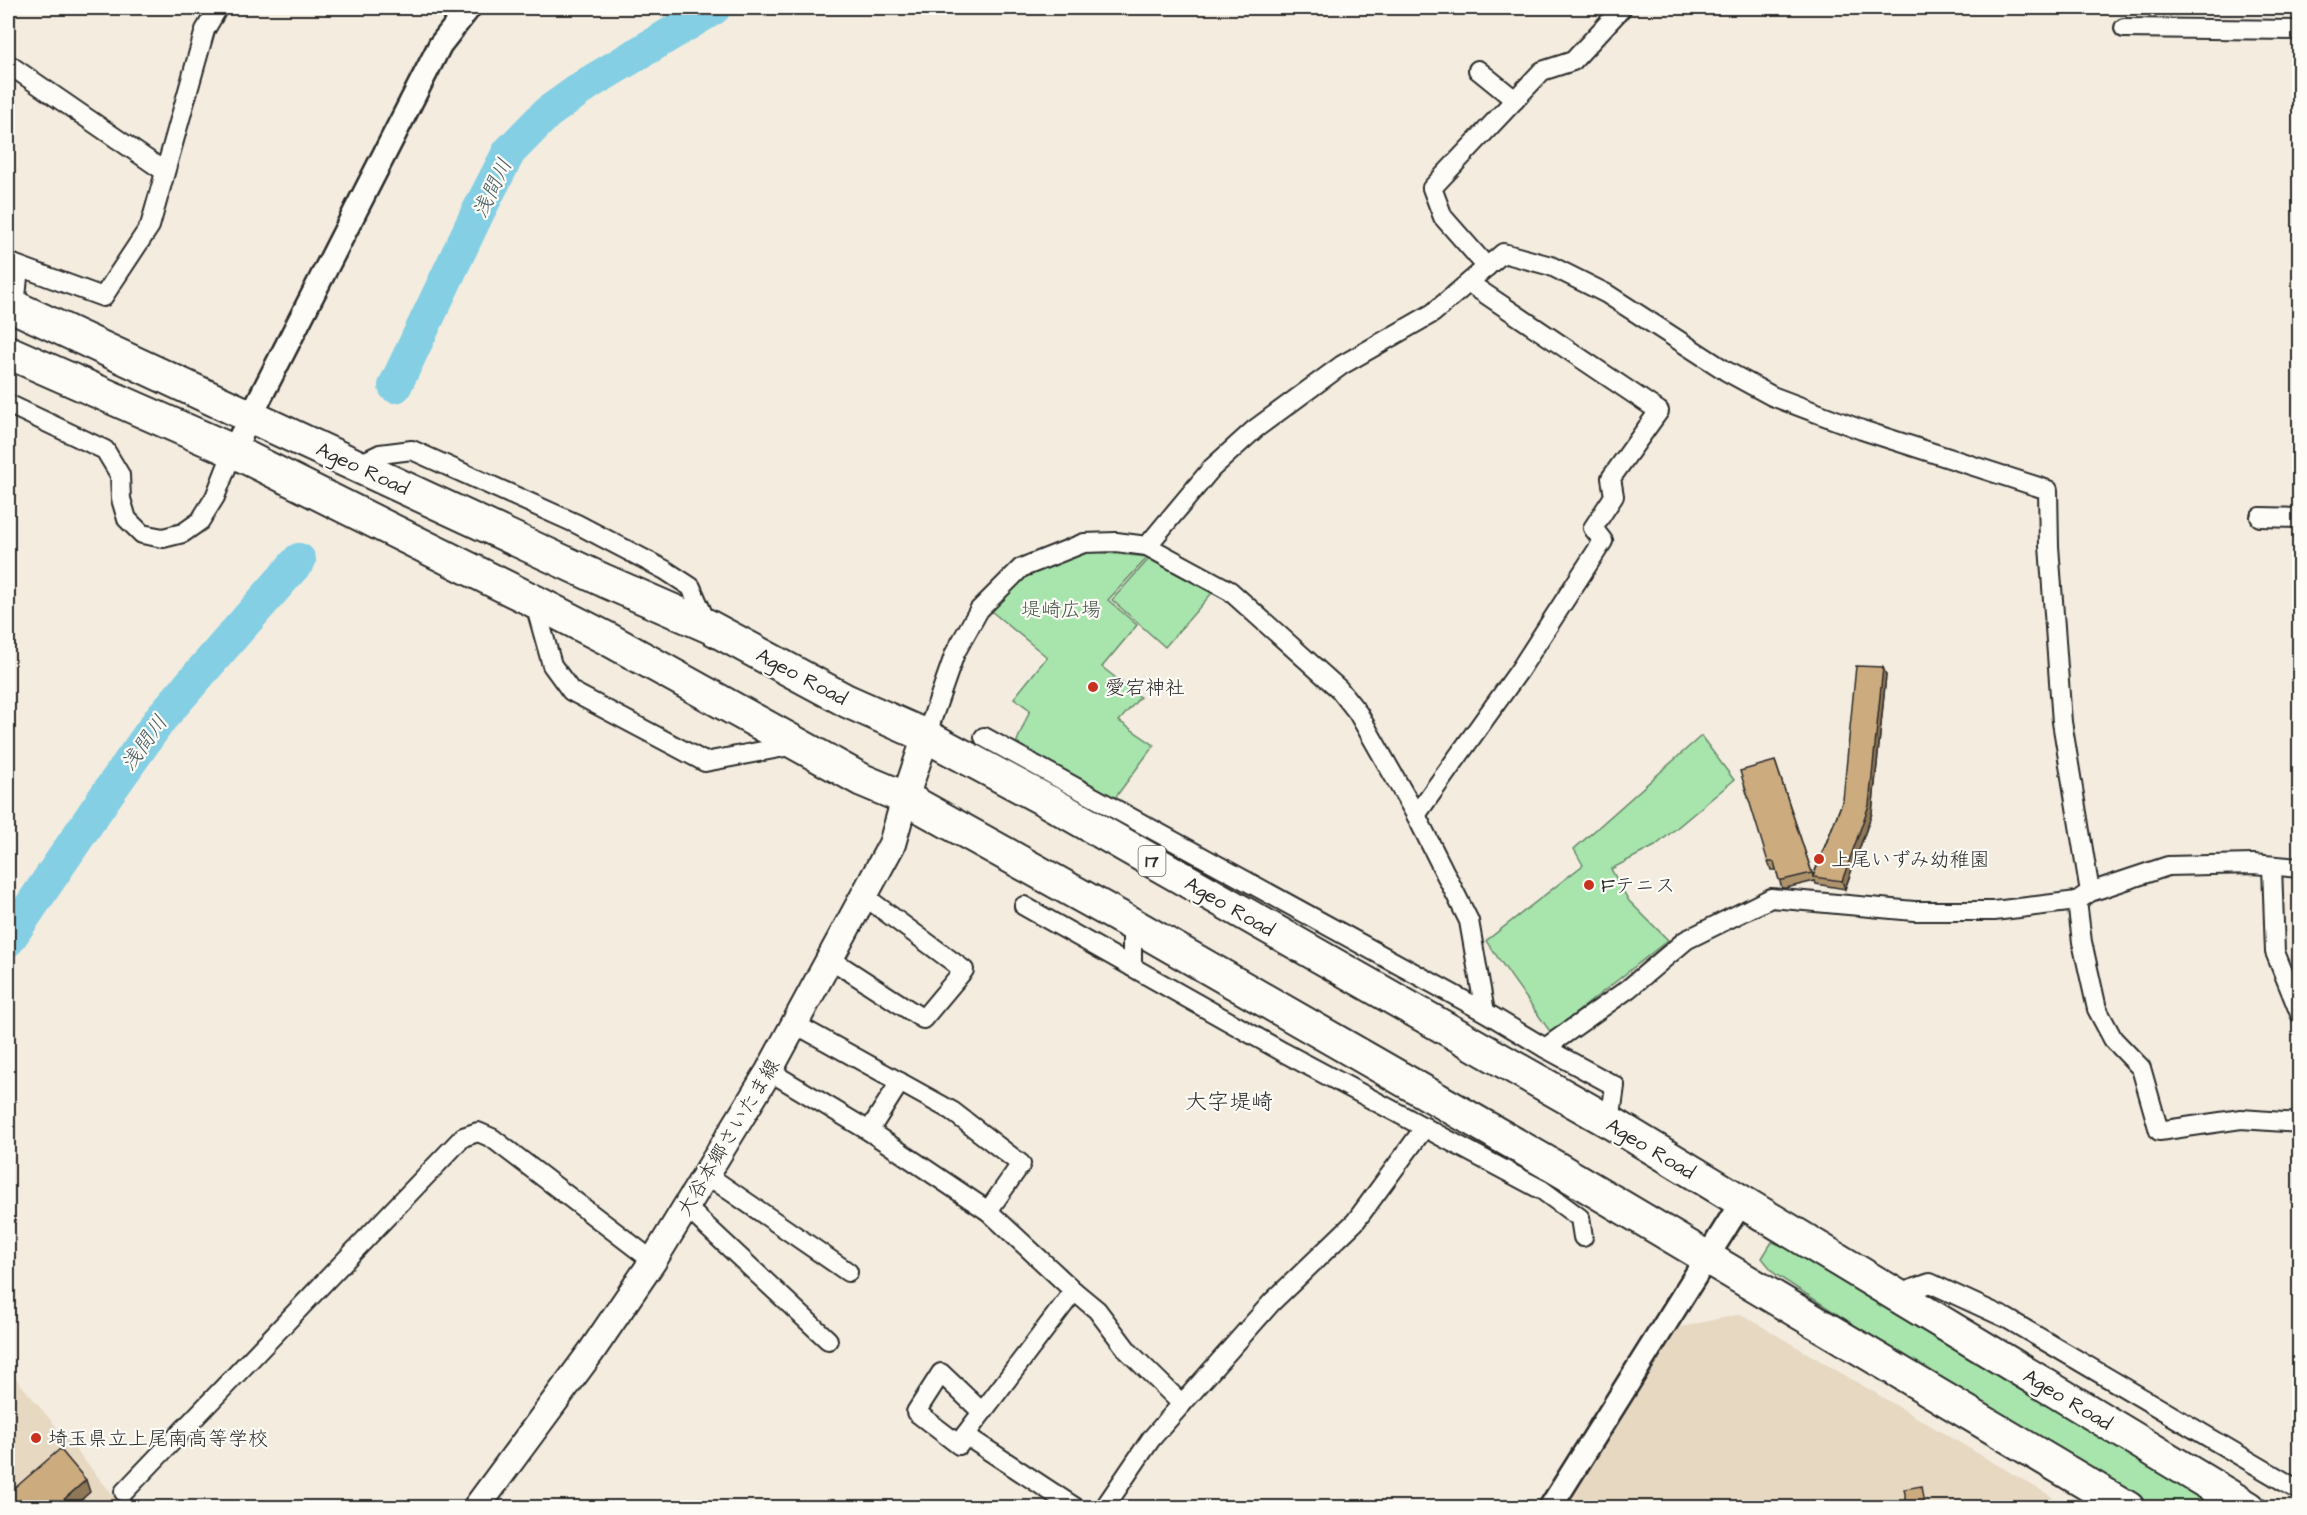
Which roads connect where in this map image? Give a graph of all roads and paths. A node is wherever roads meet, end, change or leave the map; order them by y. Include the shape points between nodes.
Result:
1 (219, 8) edge
2 (469, 8) edge
3 (1622, 8) edge
4 (2124, 28) dead end
5 (2300, 30) edge
6 (8, 64) edge
7 (1478, 70) dead end
8 (1515, 100) junction
9 (164, 171) junction
10 (10, 262) edge
11 (1487, 267) junction
12 (1469, 283) junction
13 (11, 306) edge
14 (8, 352) edge
15 (8, 404) edge
16 (250, 416) junction
17 (233, 451) junction
18 (2260, 517) dead end
19 (2300, 518) edge
20 (1147, 546) junction
21 (534, 601) junction
22 (926, 736) junction
23 (984, 737) dead end
24 (797, 744) junction
25 (1058, 792) junction
26 (905, 798) junction
27 (1416, 815) junction
28 (2272, 866) junction
29 (2300, 868) edge
30 (864, 896) junction
31 (2084, 897) junction
32 (1024, 906) dead end
33 (1132, 924) junction
34 (829, 958) junction
35 (1132, 967) junction
36 (2293, 982) edge
37 (1485, 1012) junction
38 (2300, 1014) edge
39 (795, 1024) junction
40 (1545, 1048) junction
41 (769, 1071) junction
42 (900, 1082) junction
43 (1610, 1122) junction
44 (2300, 1123) edge
45 (1425, 1127) junction
46 (869, 1131) junction
47 (707, 1175) junction
48 (1548, 1179) junction
49 (1741, 1203) junction
50 (686, 1207) junction
51 (988, 1211) junction
52 (1583, 1238) dead end
53 (1707, 1258) junction
54 (653, 1261) junction
55 (848, 1272) dead end
56 (1074, 1291) junction
57 (1895, 1295) junction
58 (828, 1340) dead end
59 (1182, 1404) junction
60 (982, 1412) junction
61 (964, 1435) junction
62 (2300, 1491) edge
63 (124, 1492) dead end
64 (476, 1508) edge
65 (1076, 1508) edge
66 (1104, 1508) edge
67 (1550, 1508) edge
68 (2128, 1508) edge
69 (2249, 1508) edge

1 - 9 street via 205,30
2 - 16 street via 440,45
3 - 8 street via 1573,61 1542,71
4 - 5 street
6 - 9 street
7 - 8 street
8 - 11 street via 1432,188 1443,217
9 - 10 street via 150,226 103,297
10 - 13 street via 18,277
11 - 12 street
11 - 31 street via 1503,253 1551,266 1607,294 1772,396 1862,430 2048,490 2062,722
12 - 20 street via 1433,313 1342,364 1255,429 1212,468
12 - 27 street via 1659,411 1611,478 1614,495 1593,528 1603,541 1519,671
13 - 16 highway, Ageo Road / 17
14 - 17 highway
15 - 17 street via 105,450 120,475 127,519 142,534 163,538 183,533 200,521 215,497
16 - 17 street
16 - 22 highway, Ageo Road / 17 via 708,626 847,701
17 - 21 highway
18 - 19 street
20 - 22 street via 1084,543 1021,568 980,610 955,653
20 - 27 street via 1230,591 1339,689 1358,713
21 - 24 highway
21 - 24 street via 552,665 571,691 705,762
22 - 25 highway, Ageo Road / 17
22 - 26 main road, 大谷本郷さいたま線
23 - 25 street
24 - 26 highway via 862,780
25 - 37 street
25 - 43 highway, Ageo Road / 17
26 - 30 main road, 大谷本郷さいたま線 via 892,844
26 - 33 highway
27 - 37 street via 1469,921
28 - 29 street
28 - 31 street via 2168,866
28 - 36 street via 2275,952
30 - 34 main road, 大谷本郷さいたま線
30 - 34 street via 963,970 922,1019
31 - 40 street via 1994,911 1914,911 1771,898 1686,940 1628,989
31 - 44 street via 2082,942 2097,1009 2113,1039 2141,1068 2159,1131 2241,1119
32 - 35 street
33 - 35 street
33 - 48 highway
34 - 39 main road, 大谷本郷さいたま線
35 - 45 street
36 - 38 street
37 - 40 street
39 - 41 main road, 大谷本郷さいたま線
39 - 42 street
40 - 43 street via 1615,1086
41 - 46 street
41 - 47 main road, 大谷本郷さいたま線
42 - 46 street
42 - 51 street via 952,1111 1021,1164
43 - 49 highway, Ageo Road / 17
45 - 48 street
45 - 59 street via 1355,1222 1272,1302
46 - 51 street
47 - 50 main road, 大谷本郷さいたま線
47 - 55 street
48 - 52 street via 1580,1218
48 - 53 highway
49 - 53 street
49 - 57 highway, Ageo Road / 17
50 - 54 main road, 大谷本郷さいたま線
50 - 58 street
51 - 56 street
53 - 67 street
53 - 68 highway
54 - 63 street via 492,1137 478,1132 463,1137
54 - 64 main road, 大谷本郷さいたま線
56 - 59 street via 1097,1310 1128,1351
56 - 60 street
57 - 62 street via 1930,1283 2006,1318
57 - 69 highway, Ageo Road / 17
59 - 66 street via 1151,1439
60 - 61 street
60 - 61 street via 941,1373 916,1412 959,1445
61 - 65 street

